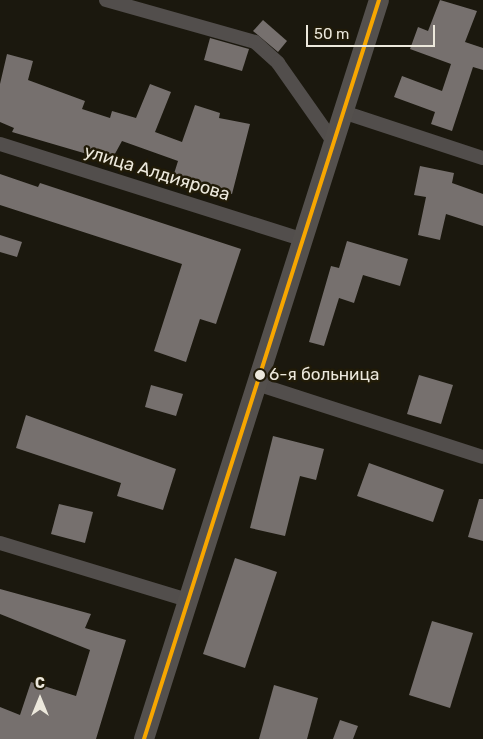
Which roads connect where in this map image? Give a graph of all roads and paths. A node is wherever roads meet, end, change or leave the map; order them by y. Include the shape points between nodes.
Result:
1 (106, 0) edge
2 (379, 0) edge
3 (346, 113) junction
4 (0, 144) edge
5 (335, 144) junction
6 (483, 158) edge
7 (302, 239) junction
8 (257, 384) junction
9 (483, 457) edge
10 (0, 542) edge
11 (188, 600) junction
12 (144, 739) edge

1 - 5 street via 255,42 278,63
2 - 3 street
3 - 5 street
3 - 6 street
4 - 7 street, улица Алдиярова
5 - 7 street
7 - 8 street
8 - 9 street
8 - 11 street
10 - 11 street
11 - 12 street

